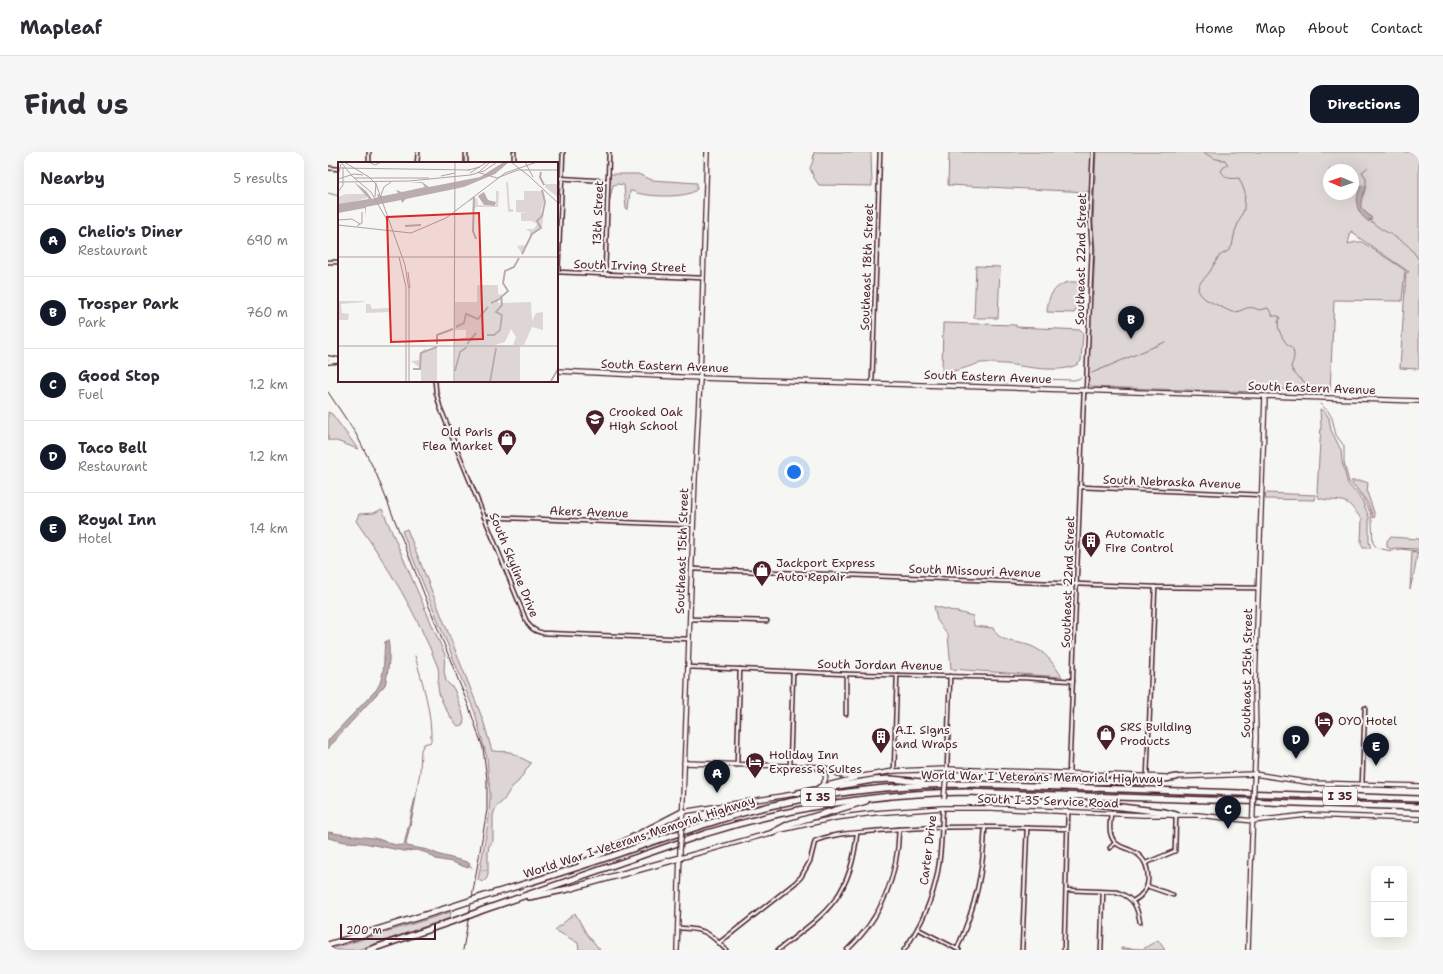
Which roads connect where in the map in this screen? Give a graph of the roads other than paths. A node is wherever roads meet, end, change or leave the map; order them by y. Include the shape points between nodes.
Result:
1 (418, 152) edge
2 (563, 152) edge
3 (609, 152) edge
4 (707, 152) edge
5 (880, 152) edge
6 (1092, 152) edge
7 (417, 162) edge
8 (328, 168) edge
9 (338, 169) edge
10 (558, 178) edge
11 (562, 178) junction
12 (608, 181) junction
13 (558, 272) edge
14 (604, 274) junction
15 (702, 278) junction
16 (328, 358) edge
17 (338, 360) edge
18 (338, 360) edge
19 (328, 362) edge
20 (558, 371) edge
21 (700, 378) junction
22 (435, 382) edge
23 (872, 384) junction
24 (1085, 390) junction
25 (1265, 396) junction
26 (1419, 401) edge
27 (1081, 488) junction
28 (1262, 495) junction
29 (484, 517) junction
30 (693, 525) junction
31 (691, 569) junction
32 (1076, 583) junction
33 (1155, 587) junction
34 (1258, 588) junction
35 (689, 618) junction
36 (767, 621) dead end
37 (688, 639) junction
38 (688, 667) junction
39 (740, 669) junction
40 (793, 672) junction
41 (846, 674) junction
42 (897, 674) junction
43 (950, 676) junction
44 (1073, 681) junction
45 (1365, 708) dead end
46 (846, 714) dead end
47 (684, 763) junction
48 (737, 765) junction
49 (790, 767) junction
50 (817, 768) junction
51 (947, 769) junction
52 (894, 771) junction
53 (1069, 774) junction
54 (1254, 774) junction
55 (857, 777) junction
56 (1147, 777) junction
57 (1176, 777) junction
58 (939, 784) junction
59 (1030, 785) junction
60 (1362, 785) junction
61 (1419, 786) edge
62 (821, 787) junction
63 (798, 793) junction
64 (1028, 794) junction
65 (882, 796) junction
66 (1419, 798) edge
67 (1419, 807) edge
68 (944, 808) junction
69 (682, 812) junction
70 (1068, 812) junction
71 (1111, 814) junction
72 (1176, 815) junction
73 (1419, 820) edge
74 (1253, 821) junction
75 (942, 826) junction
76 (985, 827) junction
77 (1027, 828) junction
78 (899, 829) junction
79 (1067, 829) junction
80 (772, 833) junction
81 (857, 833) junction
82 (1115, 842) junction
83 (1110, 848) dead end
84 (680, 858) junction
85 (1146, 863) junction
86 (568, 871) junction
87 (1148, 886) junction
88 (1066, 890) junction
89 (1103, 892) junction
90 (1173, 895) dead end
91 (1133, 901) junction
92 (508, 902) junction
93 (1140, 922) dead end
94 (678, 928) junction
95 (918, 929) junction
96 (720, 943) junction
97 (328, 945) edge
98 (958, 949) edge
99 (369, 950) edge
100 (677, 950) edge
101 (726, 950) edge
102 (778, 950) edge
103 (847, 950) edge
104 (904, 950) edge
105 (1022, 950) edge
106 (1064, 950) edge
107 (1100, 950) edge
108 (1248, 950) edge

1 - 7 street
2 - 11 street
3 - 12 street, 13th Street
4 - 15 main road, Southeast 15th Street
5 - 23 street, Southeast 18th Street
6 - 24 street, Southeast 22nd Street via 1092,248
8 - 9 street
10 - 11 street
11 - 12 street
11 - 13 street
12 - 14 street, 13th Street
13 - 14 street, South Irving Street
14 - 15 street, South Irving Street
15 - 21 main road, Southeast 15th Street
16 - 17 main road
18 - 19 main road
20 - 21 main road, South Eastern Avenue
21 - 23 main road, South Eastern Avenue
21 - 30 main road, Southeast 15th Street
22 - 29 street, South Skyline Drive via 438,401
23 - 24 main road, South Eastern Avenue
24 - 25 main road, South Eastern Avenue
24 - 27 street, Southeast 22nd Street
25 - 26 main road, South Eastern Avenue
25 - 28 main road, Southeast 25th Street
27 - 28 street, South Nebraska Avenue
27 - 32 street, Southeast 22nd Street
28 - 34 main road, Southeast 25th Street
29 - 30 street, Akers Avenue
29 - 37 street, South Skyline Drive via 526,620 535,631
30 - 31 main road, Southeast 15th Street
31 - 32 street, South Missouri Avenue
31 - 35 main road, Southeast 15th Street
32 - 33 street, South Missouri Avenue
32 - 44 street, Southeast 22nd Street
33 - 34 street, South Missouri Avenue
33 - 56 street
34 - 54 main road, Southeast 25th Street
35 - 36 street
35 - 37 main road, Southeast 15th Street
37 - 38 main road, Southeast 15th Street
38 - 39 street, South Jordan Avenue
38 - 47 main road, Southeast 15th Street
39 - 40 street, South Jordan Avenue
39 - 48 street
40 - 41 street, South Jordan Avenue
40 - 49 street
41 - 42 street, South Jordan Avenue
41 - 46 street
42 - 43 street, South Jordan Avenue
42 - 52 street
43 - 44 street, South Jordan Avenue
43 - 51 street
44 - 53 street, Southeast 22nd Street
45 - 60 street
47 - 48 main road
47 - 69 main road, Southeast 15th Street
48 - 49 main road
49 - 50 main road
50 - 55 main road via 826,768 843,776
50 - 62 main road via 826,775
51 - 52 main road
51 - 53 main road
51 - 68 main road, Carter Drive, bridge
52 - 55 main road
53 - 56 main road
54 - 57 main road
54 - 60 main road via 1313,783
54 - 74 main road, Southeast 25th Street, bridge
55 - 62 main road
56 - 57 main road
57 - 59 highway via 1160,780 1067,781
58 - 59 highway, World War I Veterans Memorial Highway / I 35
58 - 63 highway via 891,779
58 - 86 highway, World War I Veterans Memorial Highway / I 35 via 872,789 787,802 717,820
59 - 66 highway, World War I Veterans Memorial Highway / I 35
60 - 61 main road
62 - 63 main road
63 - 69 main road
64 - 65 highway, World War I Veterans Memorial Highway / I 35 via 939,792
64 - 67 highway, World War I Veterans Memorial Highway / I 35
64 - 72 highway
65 - 80 highway via 789,824
65 - 92 highway, World War I Veterans Memorial Highway / I 35 via 803,808 740,823
68 - 70 main road, South I-35 Service Road
68 - 75 street, Carter Drive
68 - 80 main road, South I-35 Service Road via 900,810 835,818
69 - 84 main road, Southeast 15th Street, bridge
69 - 86 highway
70 - 71 main road, South I-35 Service Road
70 - 79 street
71 - 72 main road, South I-35 Service Road
71 - 82 street via 1110,830
72 - 74 main road, South I-35 Service Road
72 - 85 street via 1174,851
73 - 74 main road, South I-35 Service Road via 1307,815
74 - 108 main road, Southeast 25th Street
75 - 76 street
75 - 78 street
75 - 95 street, Carter Drive via 934,888
76 - 77 street
76 - 98 street via 978,889
77 - 79 street
77 - 105 street
78 - 81 street
78 - 103 street via 896,866 886,896 863,934
79 - 88 street
80 - 84 main road, South I-35 Service Road
81 - 96 street via 815,841 810,861 801,877
81 - 102 street via 856,850 842,892 814,923
82 - 83 street
82 - 85 street via 1135,853
84 - 92 highway via 568,889
84 - 94 main road, Southeast 15th Street
85 - 87 street
86 - 97 highway, World War I Veterans Memorial Highway / I 35, bridge
87 - 90 street
87 - 91 street via 1139,898
88 - 89 street
88 - 106 street
89 - 91 street via 1117,892
89 - 107 street
91 - 93 street
92 - 99 highway, World War I Veterans Memorial Highway / I 35, bridge
94 - 96 street via 703,931
94 - 100 main road, Southeast 15th Street
95 - 98 street
95 - 104 street, Carter Drive
96 - 101 street

